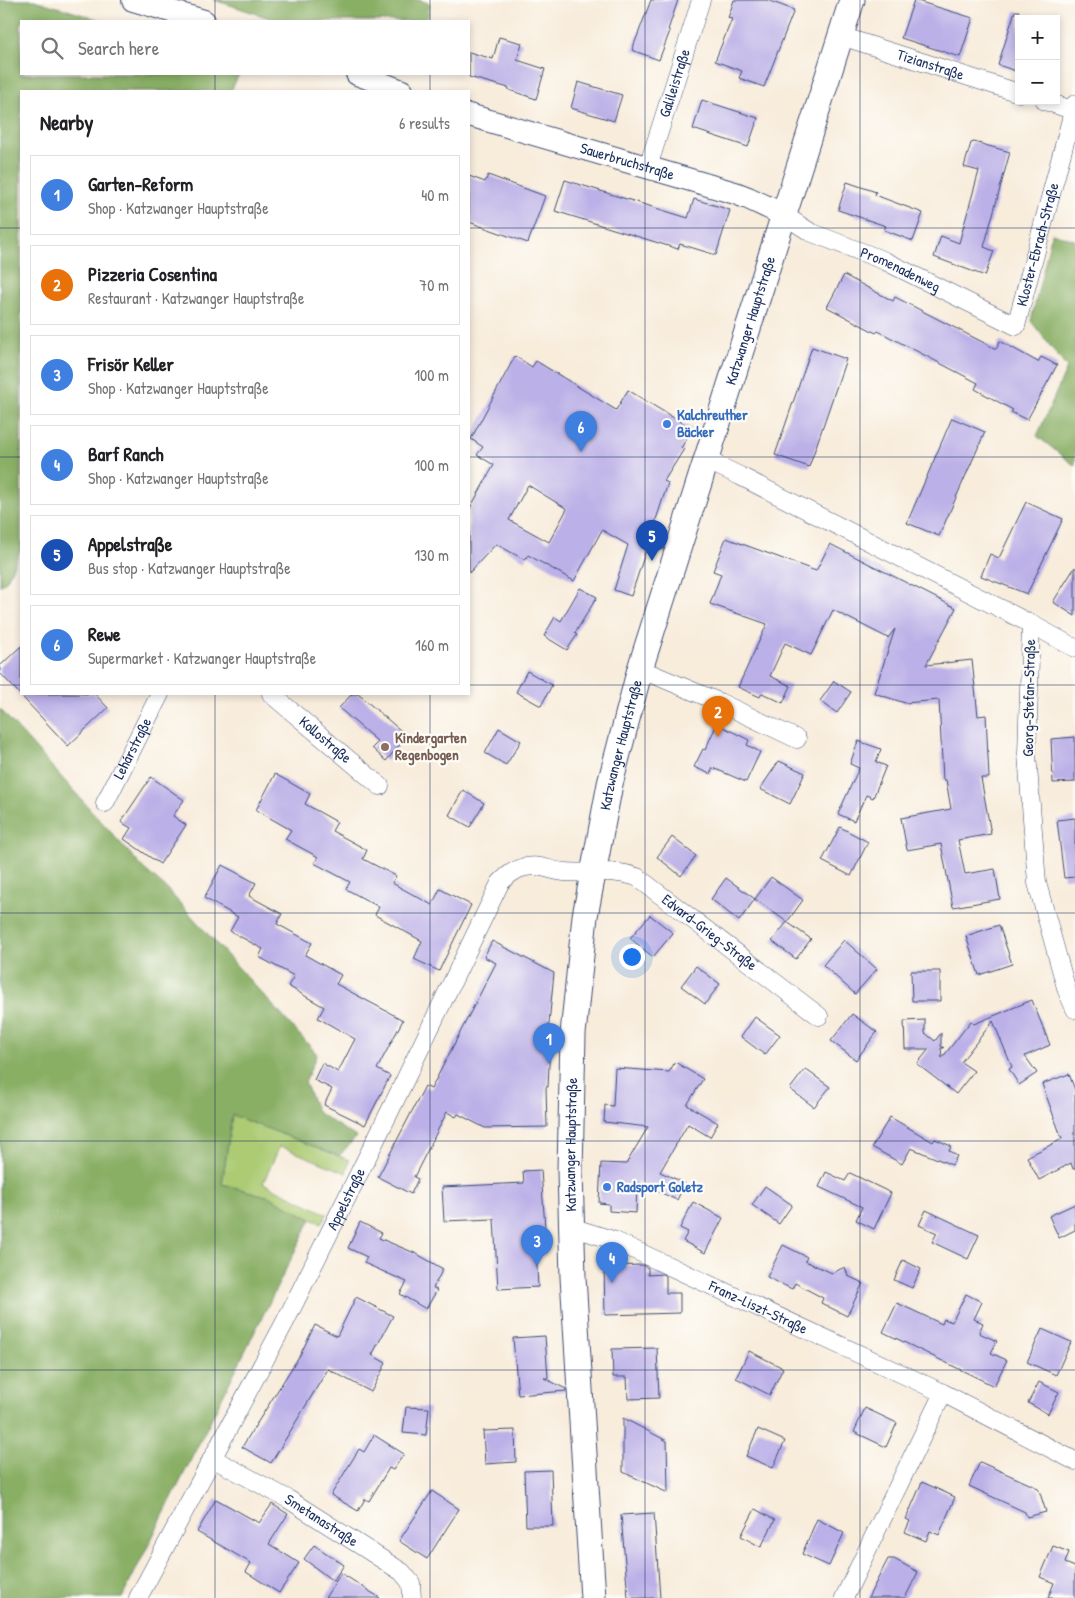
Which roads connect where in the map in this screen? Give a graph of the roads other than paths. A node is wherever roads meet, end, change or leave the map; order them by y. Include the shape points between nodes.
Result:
1 (133, 0) edge
2 (701, 0) edge
3 (852, 0) edge
4 (201, 20) edge
5 (841, 36) junction
6 (360, 75) edge
7 (399, 90) edge
8 (1015, 92) edge
9 (1060, 105) edge
10 (1074, 108) edge
11 (470, 115) edge
12 (648, 167) junction
13 (784, 215) junction
14 (1016, 326) joint
15 (706, 460) junction
16 (1031, 624) junction
17 (1075, 648) edge
18 (640, 669) junction
19 (159, 695) edge
20 (272, 695) edge
21 (797, 738) dead end
22 (380, 786) dead end
23 (105, 803) dead end
24 (592, 871) junction
25 (1071, 988) edge
26 (1075, 1009) edge
27 (819, 1016) dead end
28 (571, 1227) junction
29 (943, 1393) junction
30 (212, 1458) junction
31 (1075, 1461) edge
32 (138, 1598) edge
33 (412, 1598) edge
34 (594, 1598) edge
35 (844, 1598) edge

1 - 4 street
2 - 12 street, Galileistraße
3 - 5 main road, Katzwanger Hauptstraße
5 - 8 street, Tizianstraße
5 - 13 main road, Katzwanger Hauptstraße
6 - 7 street
9 - 10 street
10 - 14 street, Kloster-Ebrach-Straße
11 - 12 street, Sauerbruchstraße
12 - 13 street, Sauerbruchstraße via 742,195
13 - 14 street, Promenadenweg via 810,232 885,262
13 - 15 main road, Katzwanger Hauptstraße
15 - 16 street, Georg-Stefan-Straße
15 - 18 main road, Katzwanger Hauptstraße
16 - 17 street
16 - 25 street, Georg-Stefan-Straße via 1028,754 1037,883
18 - 21 street, Katzwanger Hauptstraße
18 - 24 main road, Katzwanger Hauptstraße via 610,784
19 - 23 street, Lehárstraße
20 - 22 street, Kollostraße
24 - 27 street, Edvard-Grieg-Straße via 624,872 637,877
24 - 28 main road, Katzwanger Hauptstraße via 573,1034
24 - 30 street, Appelstraße via 563,872 537,865 510,873 500,883 286,1320
25 - 26 street, Georg-Stefan-Straße
28 - 29 street, Franz-Liszt-Straße via 613,1240
28 - 34 main road, Katzwanger Hauptstraße
29 - 31 street, Franz-Liszt-Straße
29 - 35 street
30 - 32 street, Appelstraße
30 - 33 street, Smetanastraße via 288,1499 402,1572 411,1583

